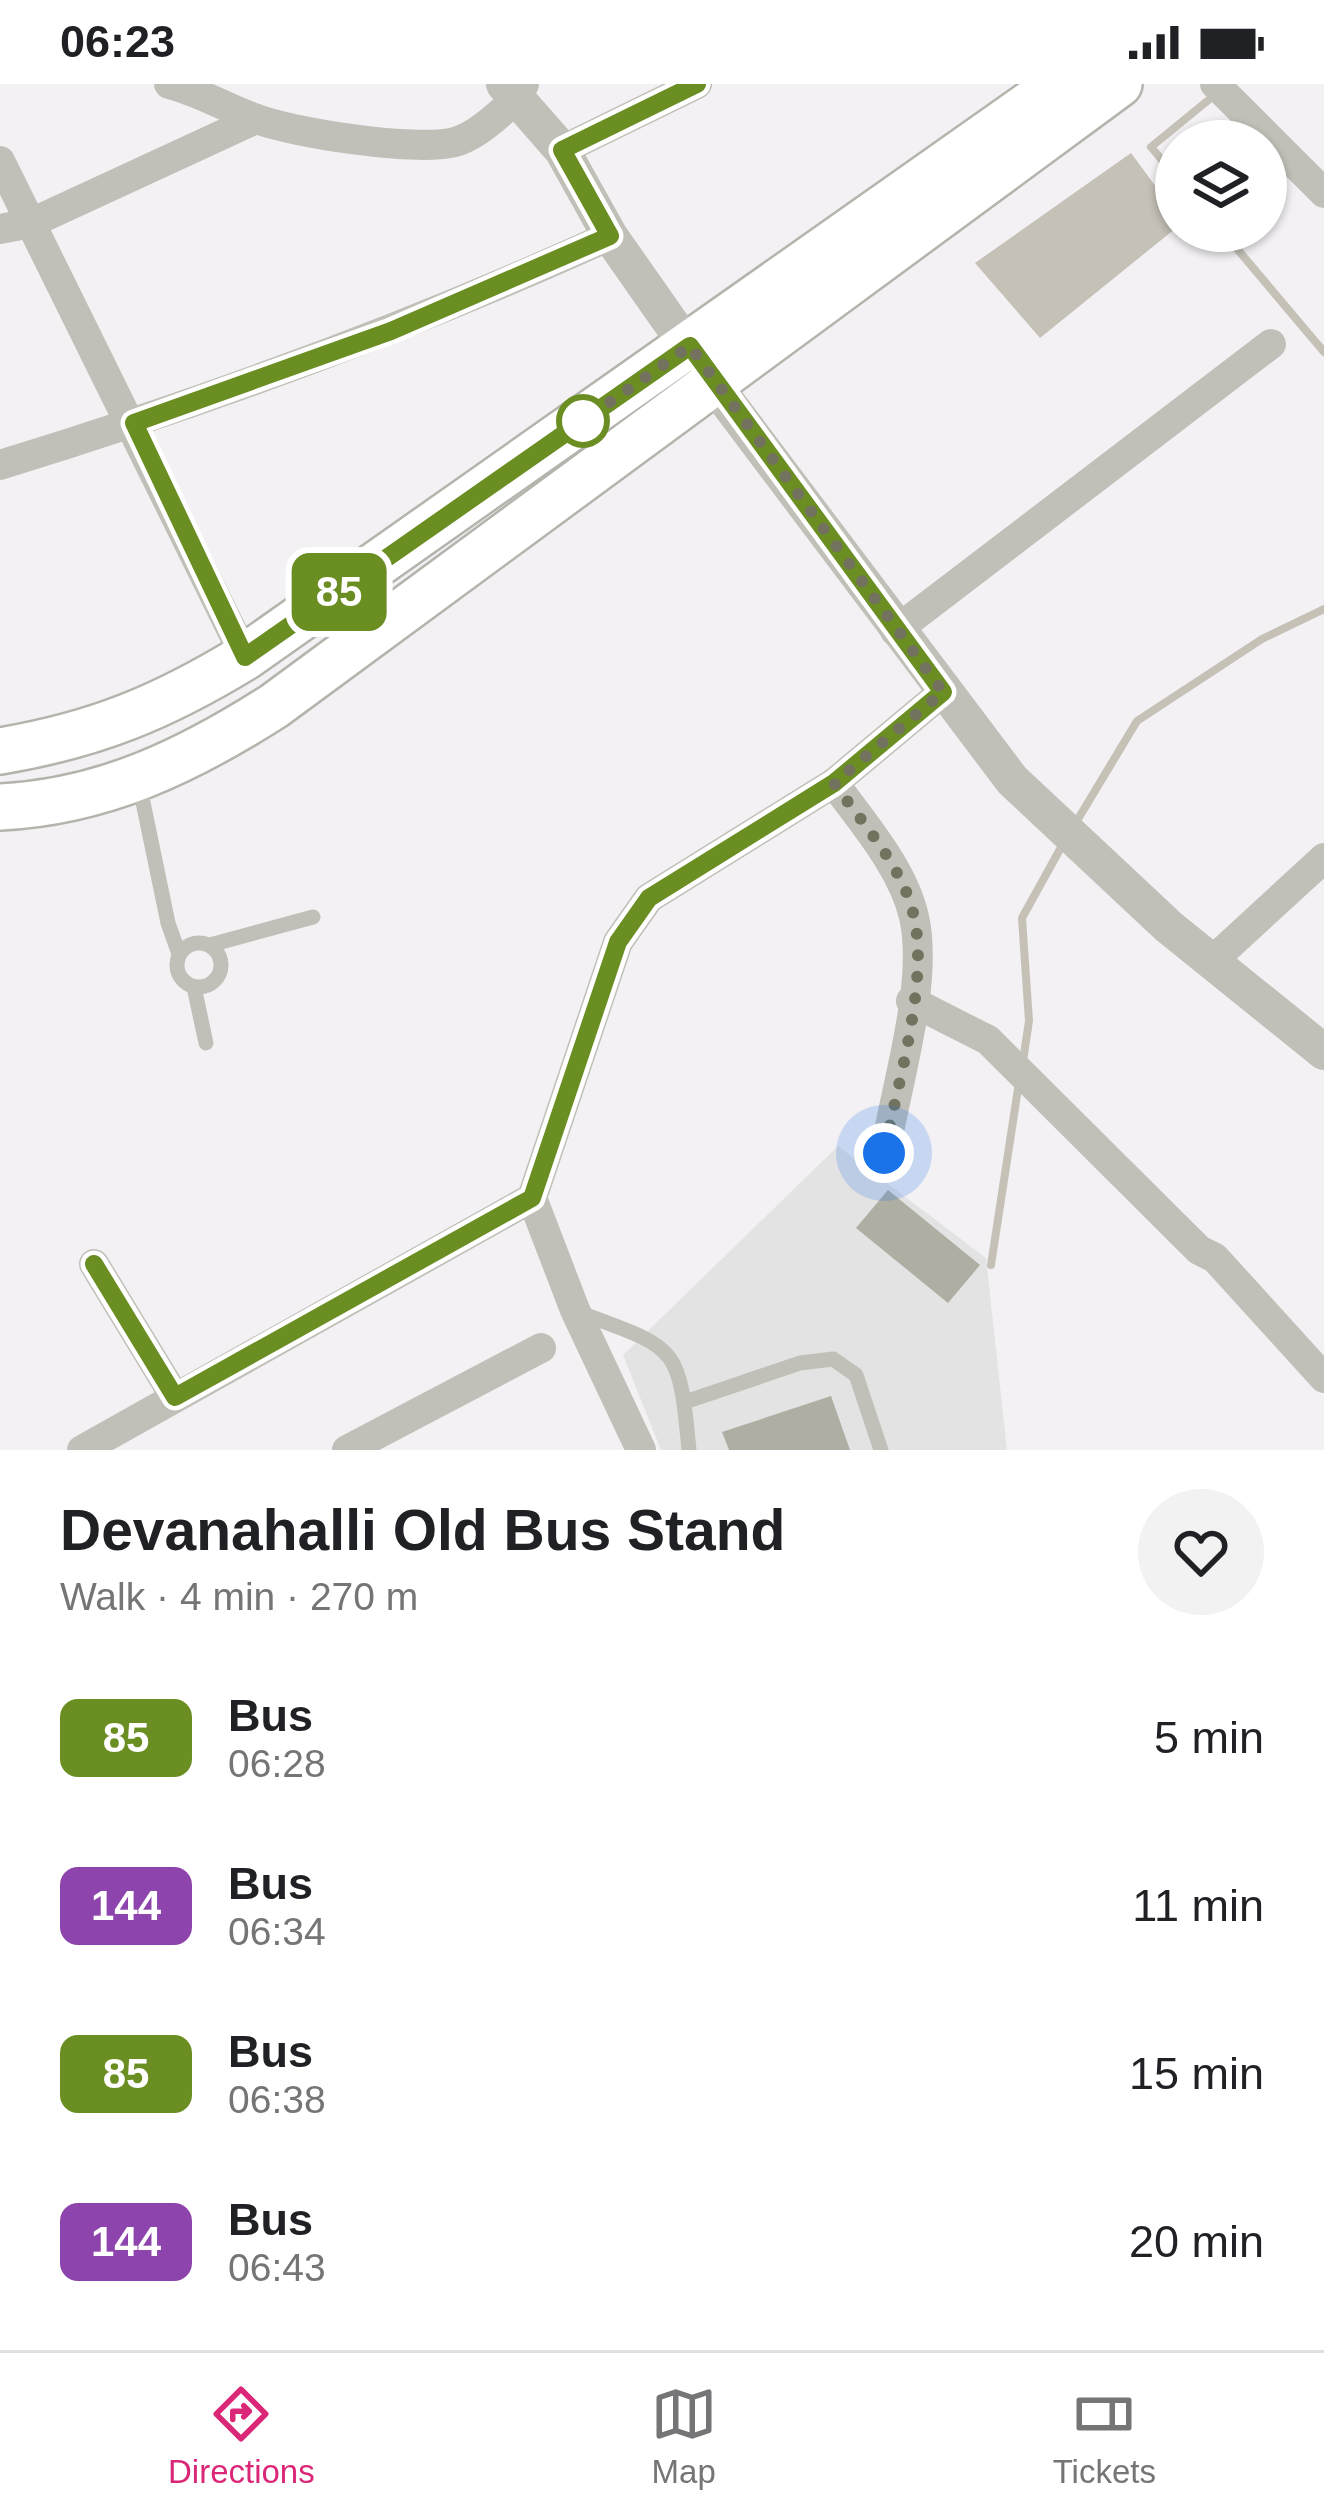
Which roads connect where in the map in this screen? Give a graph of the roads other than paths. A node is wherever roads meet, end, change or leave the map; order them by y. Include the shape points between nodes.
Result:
1 (169, 84) edge
2 (697, 84) edge
3 (1059, 84) edge
4 (1119, 84) edge
5 (1215, 84) edge
6 (515, 89) edge
7 (256, 119) junction
8 (562, 150) junction
9 (0, 161) edge
10 (1324, 193) edge
11 (31, 223) junction
12 (0, 230) edge
13 (610, 236) junction
14 (1271, 344) dead end
15 (702, 364) junction
16 (134, 423) junction
17 (0, 465) edge
18 (895, 631) junction
19 (245, 657) junction
20 (943, 692) junction
21 (0, 751) edge
22 (139, 780) junction
23 (834, 783) junction
24 (0, 808) edge
25 (1324, 858) edge
26 (313, 917) dead end
27 (210, 945) junction
28 (179, 954) junction
29 (1211, 962) junction
30 (194, 987) junction
31 (911, 1001) junction
32 (206, 1043) dead end
33 (1324, 1052) edge
34 (884, 1153) dead end
35 (532, 1198) junction
36 (94, 1264) dead end
37 (575, 1310) junction
38 (541, 1348) dead end
39 (1324, 1378) edge
40 (175, 1397) junction
41 (688, 1401) junction
42 (82, 1450) edge
43 (347, 1450) edge
44 (640, 1450) edge
45 (689, 1450) edge
46 (881, 1450) edge

1 - 7 street
2 - 8 street
3 - 15 main road
4 - 15 main road
5 - 10 street
6 - 7 street via 455,142 365,141
6 - 8 street
7 - 11 street
8 - 13 street
9 - 11 street
11 - 12 street
11 - 16 street
13 - 15 street
13 - 16 street via 391,331
14 - 18 street
15 - 18 street
15 - 19 main road
15 - 22 main road via 274,706
16 - 17 street
16 - 19 street
18 - 20 street
19 - 21 main road via 172,702 115,725
20 - 23 street
20 - 29 street via 1012,780
22 - 24 main road via 51,805
22 - 28 lane
23 - 31 street via 914,914 919,959
23 - 35 street via 649,898 618,942
25 - 29 street
26 - 27 lane
27 - 28 lane via 189,944
27 - 30 lane via 222,963 219,977
28 - 30 lane via 179,974
29 - 33 street
30 - 32 lane
31 - 34 street
31 - 39 street via 988,1040 1215,1258
35 - 37 street
35 - 40 street
36 - 40 street
37 - 41 lane via 656,1341 675,1360
37 - 44 street
38 - 43 street
40 - 42 street
41 - 45 lane
41 - 46 lane via 833,1359 856,1375

